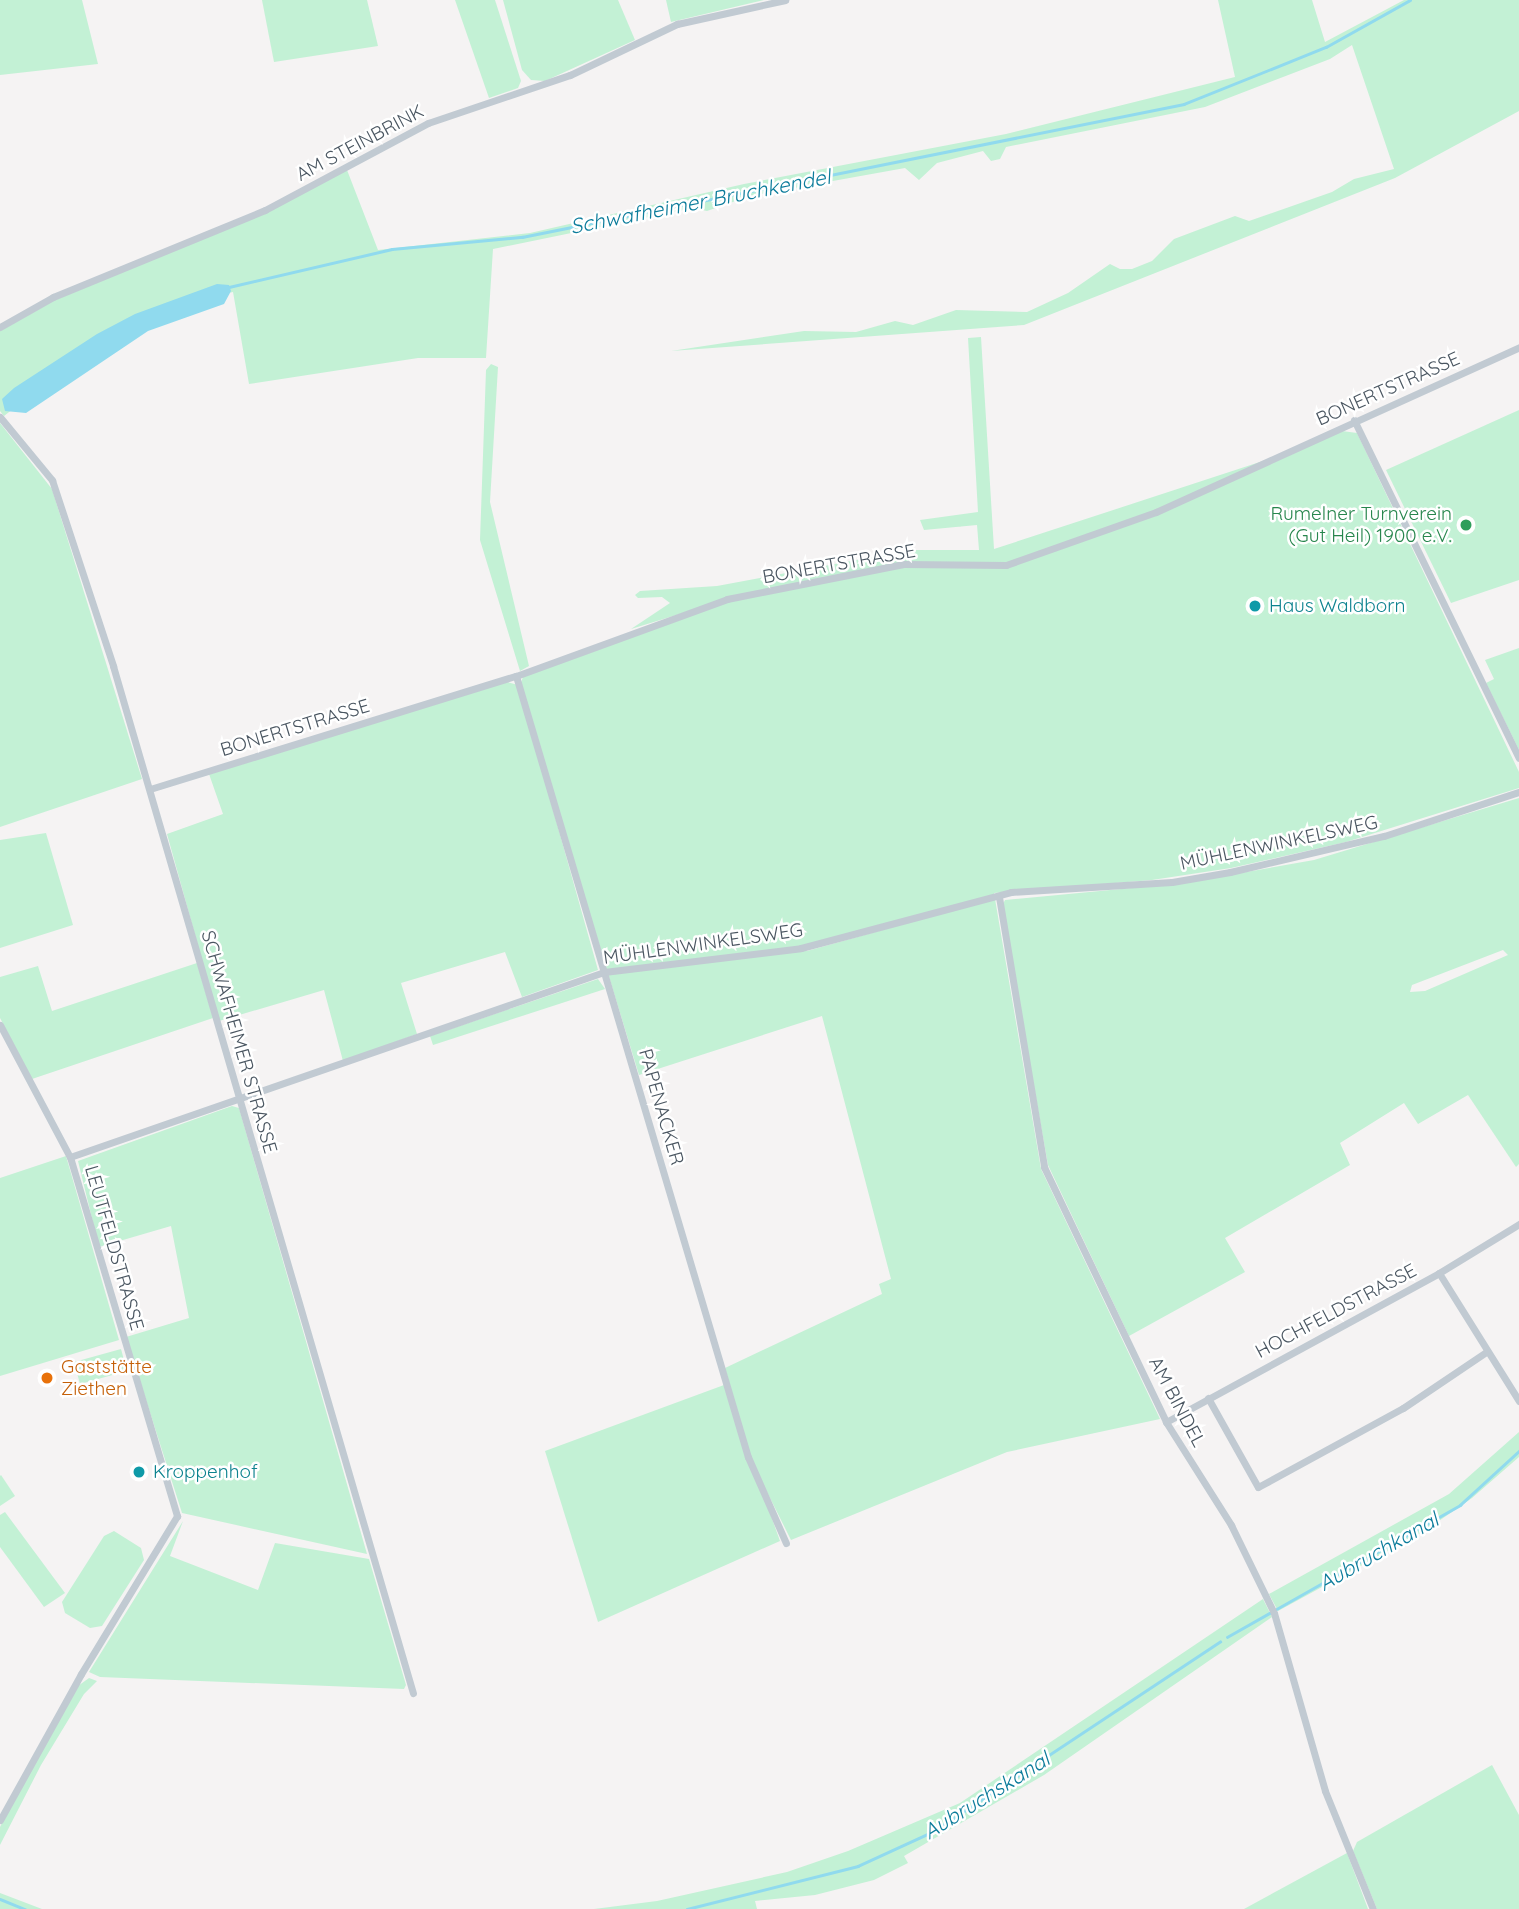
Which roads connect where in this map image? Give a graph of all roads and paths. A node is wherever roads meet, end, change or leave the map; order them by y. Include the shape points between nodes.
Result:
1 (785, 0) edge
2 (0, 327) edge
3 (1519, 347) edge
4 (1, 417) edge
5 (1354, 421) junction
6 (516, 676) junction
7 (1519, 758) edge
8 (150, 789) junction
9 (1519, 792) edge
10 (999, 897) junction
11 (604, 972) junction
12 (0, 1025) edge
13 (238, 1100) junction
14 (70, 1157) junction
15 (1519, 1224) edge
16 (1439, 1273) junction
17 (1486, 1352) junction
18 (1208, 1398) junction
19 (1519, 1401) edge
20 (1166, 1422) junction
21 (786, 1543) dead end
22 (413, 1693) dead end
23 (0, 1820) edge
24 (1373, 1909) edge

1 - 2 street, AM STEINBRINK via 677,24 569,75 428,124 265,210 52,297
3 - 5 street, BONERTSTRASSE
4 - 8 street, SCHWAFHEIMER STRASSE via 52,480
5 - 6 street, BONERTSTRASSE via 1156,512 1006,565 904,564 727,600
5 - 7 street
6 - 8 street, BONERTSTRASSE
6 - 11 street, PAPENACKER
8 - 13 street, SCHWAFHEIMER STRASSE
9 - 10 street, MÜHLENWINKELSWEG via 1384,836 1230,872
10 - 11 street, MÜHLENWINKELSWEG via 801,948
10 - 20 street, AM BINDEL via 1044,1167
11 - 13 street, MÜHLENWINKELSWEG
11 - 21 street, PAPENACKER via 748,1457
12 - 14 street, LEUTFELDSTRASSE
13 - 14 street, MÜHLENWINKELSWEG
13 - 22 street, SCHWAFHEIMER STRASSE
14 - 23 street, LEUTFELDSTRASSE via 171,1481 177,1516
15 - 16 street, HOCHFELDSTRASSE
16 - 17 street
16 - 18 street, HOCHFELDSTRASSE
17 - 18 street via 1403,1408 1258,1487
17 - 19 street
18 - 20 street, HOCHFELDSTRASSE
20 - 24 street, AM BINDEL via 1231,1525 1274,1613 1325,1791

